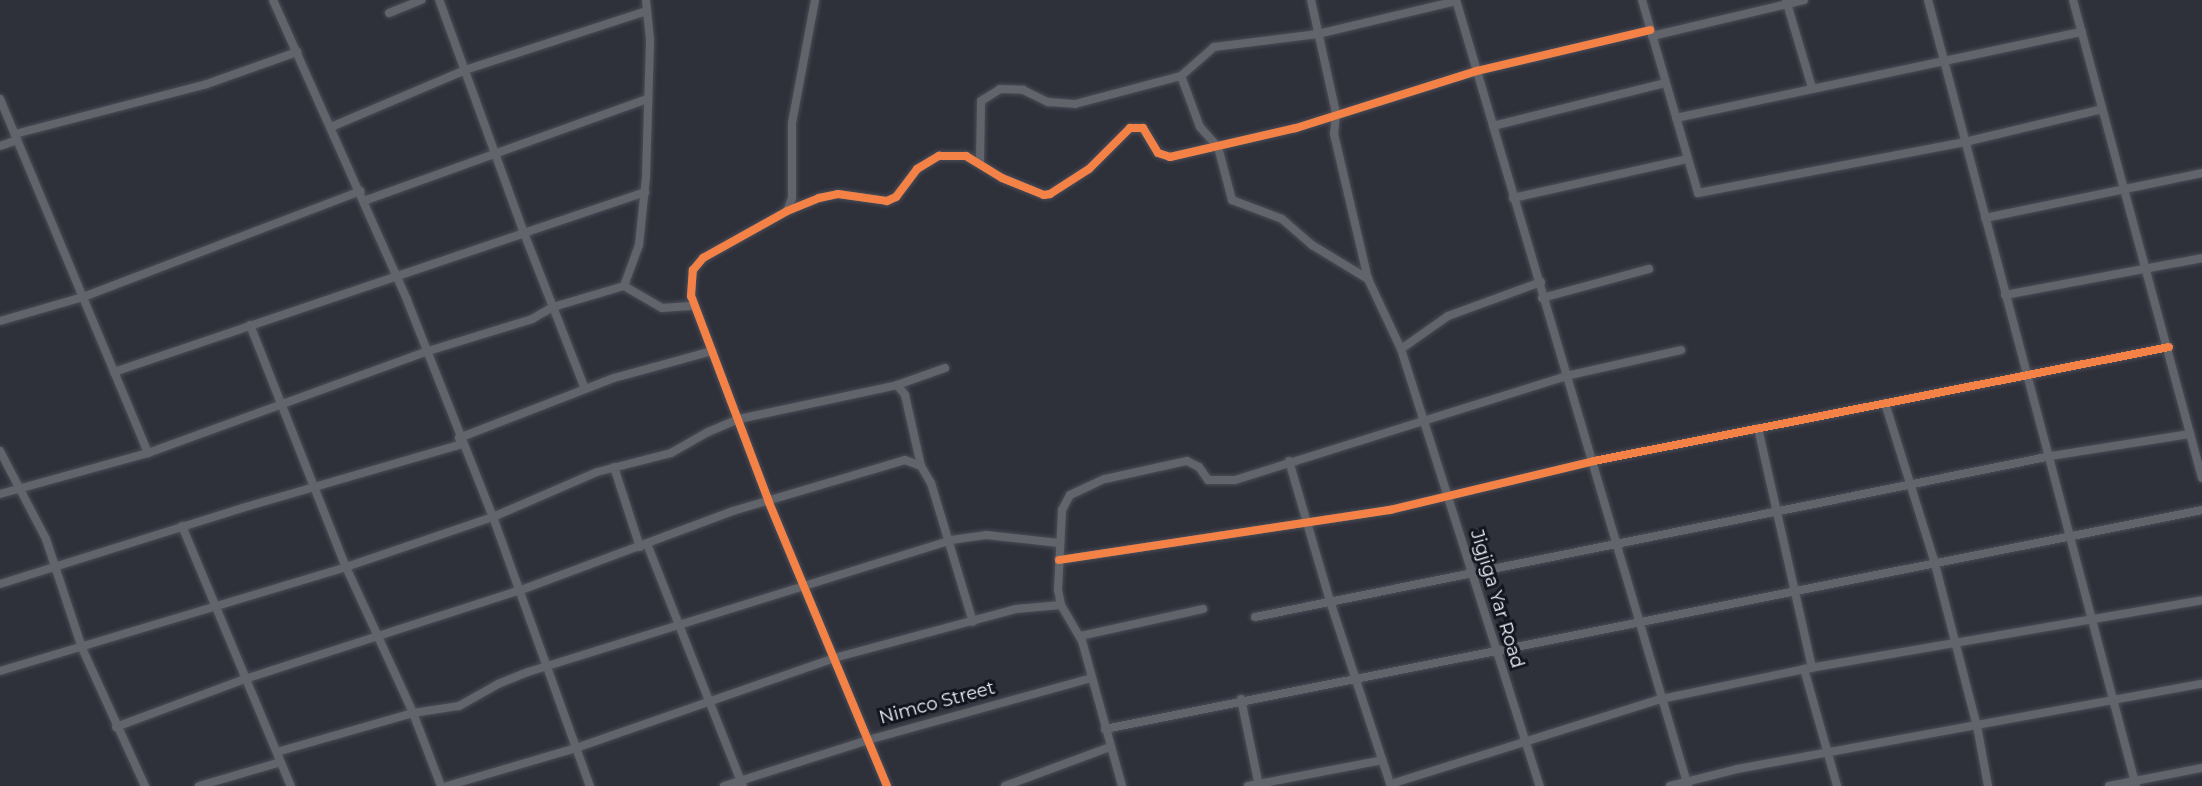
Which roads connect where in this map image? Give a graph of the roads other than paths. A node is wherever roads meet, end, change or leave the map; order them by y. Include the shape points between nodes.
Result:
1 (274, 0) edge
2 (422, 0) edge
3 (439, 0) edge
4 (645, 0) edge
5 (815, 0) edge
6 (1311, 0) edge
7 (1642, 0) edge
8 (1804, 0) edge
9 (1928, 0) edge
10 (2073, 0) edge
11 (1456, 1) edge
12 (1786, 2) edge
13 (647, 11) junction
14 (389, 13) dead end
15 (2082, 32) junction
16 (1651, 33) junction
17 (1318, 34) junction
18 (297, 52) junction
19 (1944, 64) junction
20 (465, 70) junction
21 (1476, 71) junction
22 (1181, 76) junction
23 (1665, 83) junction
24 (1812, 88) junction
25 (0, 99) edge
26 (648, 99) junction
27 (2102, 109) junction
28 (1336, 113) junction
29 (1676, 118) junction
30 (1493, 126) junction
31 (331, 127) junction
32 (16, 137) junction
33 (1965, 142) junction
34 (0, 146) edge
35 (1218, 147) junction
36 (494, 154) junction
37 (1688, 159) junction
38 (980, 161) junction
39 (2202, 173) edge
40 (2122, 188) junction
41 (360, 191) junction
42 (645, 192) junction
43 (1513, 198) junction
44 (364, 201) junction
45 (787, 211) junction
46 (1985, 218) junction
47 (524, 233) junction
48 (2202, 258) edge
49 (1649, 269) dead end
50 (2147, 272) junction
51 (397, 276) junction
52 (1368, 279) junction
53 (1541, 282) junction
54 (624, 286) junction
55 (2005, 295) junction
56 (83, 297) junction
57 (1542, 298) junction
58 (694, 306) junction
59 (553, 307) junction
60 (0, 321) edge
61 (250, 325) junction
62 (2169, 347) junction
63 (1401, 349) junction
64 (1681, 350) dead end
65 (712, 351) junction
66 (427, 352) junction
67 (945, 368) dead end
68 (114, 372) junction
69 (2028, 372) junction
70 (1566, 376) junction
71 (897, 385) junction
72 (585, 389) junction
73 (1885, 404) junction
74 (282, 406) junction
75 (740, 419) junction
76 (1423, 421) junction
77 (1758, 428) junction
78 (2190, 434) junction
79 (461, 441) junction
80 (0, 451) edge
81 (148, 453) junction
82 (2051, 456) junction
83 (1289, 461) junction
84 (1594, 461) junction
85 (921, 466) junction
86 (614, 467) junction
87 (2202, 478) edge
88 (1910, 485) junction
89 (313, 486) junction
90 (18, 489) junction
91 (0, 494) edge
92 (1448, 498) junction
93 (769, 502) junction
94 (2202, 510) edge
95 (1776, 512) junction
96 (493, 516) junction
97 (1308, 524) junction
98 (182, 526) junction
99 (2072, 538) junction
100 (951, 540) junction
101 (1059, 543) junction
102 (1617, 543) junction
103 (643, 546) junction
104 (1059, 560) junction
105 (1935, 564) junction
106 (52, 566) junction
107 (346, 567) junction
108 (1472, 572) junction
109 (804, 583) junction
110 (0, 584) edge
111 (518, 591) junction
112 (1792, 591) junction
113 (2202, 600) edge
114 (1330, 601) junction
115 (213, 605) junction
116 (1062, 605) junction
117 (1203, 609) dead end
118 (1255, 617) dead end
119 (2091, 620) junction
120 (1637, 621) junction
121 (973, 622) junction
122 (677, 625) junction
123 (1080, 636) junction
124 (379, 637) junction
125 (1955, 643) junction
126 (82, 648) junction
127 (1496, 653) junction
128 (834, 658) junction
129 (544, 668) junction
130 (1808, 669) junction
131 (0, 671) edge
132 (248, 678) junction
133 (1092, 678) junction
134 (1357, 679) junction
135 (2202, 684) edge
136 (1241, 699) junction
137 (1661, 699) junction
138 (2112, 700) junction
139 (710, 702) junction
140 (413, 713) junction
141 (1977, 726) junction
142 (116, 727) junction
143 (1105, 729) junction
144 (868, 740) junction
145 (1525, 741) junction
146 (1110, 747) junction
147 (576, 748) junction
148 (277, 752) junction
149 (1829, 752) junction
150 (1383, 760) junction
151 (281, 762) junction
152 (2202, 768) edge
153 (742, 783) edge
154 (1687, 784) edge
155 (2135, 784) edge
156 (1258, 785) edge
157 (1391, 785) edge
158 (145, 786) edge
159 (199, 786) edge
160 (291, 786) edge
161 (441, 786) edge
162 (447, 786) edge
163 (590, 786) edge
164 (724, 786) edge
165 (886, 786) edge
166 (1005, 786) edge
167 (1122, 786) edge
168 (1248, 786) edge
169 (1540, 786) edge
170 (1670, 786) edge
171 (1837, 786) edge
172 (1988, 786) edge
173 (2109, 786) edge

1 - 18 street
2 - 14 street
3 - 20 street
4 - 13 street
5 - 45 street via 792,123 792,198
6 - 17 street, Jigjiga Yar Road
7 - 16 street
8 - 12 street
9 - 19 street
10 - 15 street
11 - 17 street
11 - 21 street
12 - 16 street
12 - 24 street
13 - 20 street
13 - 26 street
15 - 19 street
15 - 27 street
16 - 21 street
16 - 23 street
17 - 22 street via 1214,47
17 - 28 street, Jigjiga Yar Road
18 - 31 street
18 - 32 street via 207,84
19 - 24 street
19 - 33 street
20 - 31 street
20 - 36 street
21 - 28 street
21 - 30 street
22 - 35 street via 1200,127
22 - 38 street via 1075,104 1048,102 1023,90 1000,89 981,101
23 - 29 street
23 - 30 street
24 - 29 street
25 - 32 street
26 - 36 street
26 - 42 street
27 - 33 street
27 - 40 street
28 - 35 street via 1296,128
28 - 52 street, Jigjiga Yar Road via 1334,134
29 - 37 street
30 - 43 street
31 - 41 street
32 - 34 street
32 - 56 street
33 - 37 street via 1706,193 1696,189
33 - 46 street
35 - 38 street via 1170,157 1158,153 1143,128 1130,128 1089,169 1059,190 1044,195 1002,178
35 - 52 street via 1232,200 1282,219 1312,245
36 - 44 street
36 - 47 street
37 - 43 street
38 - 45 street via 966,156 929,160 887,201 838,194
39 - 40 street
40 - 46 street
40 - 50 street
41 - 44 street
41 - 56 street
42 - 47 street
42 - 54 street via 639,245
43 - 53 street
44 - 51 street
45 - 58 street via 703,258 689,282
46 - 55 street
47 - 51 street
47 - 59 street
48 - 50 street
49 - 57 street
50 - 55 street
50 - 62 street
51 - 61 street
51 - 66 street
52 - 63 street, Jigjiga Yar Road
53 - 57 street
53 - 63 street via 1448,316
54 - 58 street via 662,308
54 - 59 street
55 - 69 street
56 - 60 street
56 - 68 street
57 - 70 street
58 - 65 street
59 - 66 street via 532,319
59 - 72 street
61 - 68 street
61 - 74 street
62 - 69 street
62 - 78 street
63 - 76 street, Jigjiga Yar Road
64 - 70 street
65 - 72 street
65 - 75 street
66 - 74 street
66 - 79 street
67 - 71 street
68 - 81 street
69 - 73 street
69 - 82 street
70 - 76 street
70 - 84 street
71 - 75 street
71 - 85 street via 905,395
72 - 79 street
73 - 77 street
73 - 88 street
74 - 81 street
74 - 89 street
75 - 86 street via 671,453
75 - 93 street
76 - 83 street
76 - 92 street, Jigjiga Yar Road
77 - 84 street
77 - 95 street
78 - 82 street
78 - 87 street
79 - 89 street
79 - 96 street
80 - 90 street
81 - 90 street
82 - 88 street
82 - 99 street
83 - 97 street
83 - 101 street via 1235,480 1215,482 1193,461 1187,461 1084,486 1070,495 1062,510
84 - 92 street
84 - 102 street
85 - 93 street via 914,461 896,462
85 - 100 street
86 - 96 street
86 - 103 street
88 - 95 street
88 - 105 street
89 - 98 street
89 - 107 street
90 - 91 street
90 - 106 street via 46,538
92 - 97 street
92 - 108 street, Jigjiga Yar Road
93 - 103 street via 723,514
93 - 109 street
94 - 99 street
95 - 102 street
95 - 112 street
96 - 107 street
96 - 111 street
97 - 104 street
97 - 114 street
98 - 106 street
98 - 115 street
99 - 105 street
99 - 119 street
100 - 101 street via 986,535
100 - 109 street
100 - 121 street
101 - 104 street
102 - 108 street
102 - 120 street
103 - 111 street
103 - 122 street
104 - 116 street
105 - 112 street
105 - 125 street
106 - 110 street
106 - 126 street
107 - 115 street
107 - 124 street
108 - 114 street
108 - 127 street, Jigjiga Yar Road
109 - 122 street
109 - 128 street
111 - 124 street
111 - 129 street
112 - 120 street
112 - 130 street
113 - 119 street
114 - 118 street
114 - 134 street
115 - 126 street
115 - 132 street
116 - 121 street via 1016,609
116 - 123 street
117 - 123 street
119 - 125 street
119 - 138 street
120 - 127 street
120 - 137 street
121 - 128 street
122 - 129 street
122 - 139 street
123 - 133 street
124 - 132 street
124 - 140 street
125 - 130 street
125 - 141 street
126 - 131 street
126 - 142 street
127 - 134 street
127 - 145 street, Jigjiga Yar Road
128 - 139 street
128 - 144 street
129 - 140 street via 498,684 459,706
129 - 147 street via 563,706
130 - 137 street
130 - 149 street
132 - 142 street
132 - 148 street
133 - 143 street
133 - 144 street, Nimco Street
134 - 136 street
134 - 150 street
135 - 138 street
136 - 143 street
136 - 156 street
137 - 145 street
137 - 154 street
138 - 141 street
138 - 155 street
139 - 147 street
139 - 153 street
140 - 148 street
140 - 161 street
141 - 149 street
141 - 172 street
142 - 158 street
143 - 146 street
144 - 153 street, Nimco Street
144 - 165 street
145 - 157 street
145 - 169 street, Jigjiga Yar Road
146 - 166 street
146 - 167 street
147 - 162 street
147 - 163 street
148 - 151 street
149 - 154 street
149 - 171 street
150 - 156 street
150 - 157 street
151 - 159 street
151 - 160 street
152 - 155 street
153 - 164 street, Nimco Street
154 - 170 street
155 - 173 street
156 - 168 street

